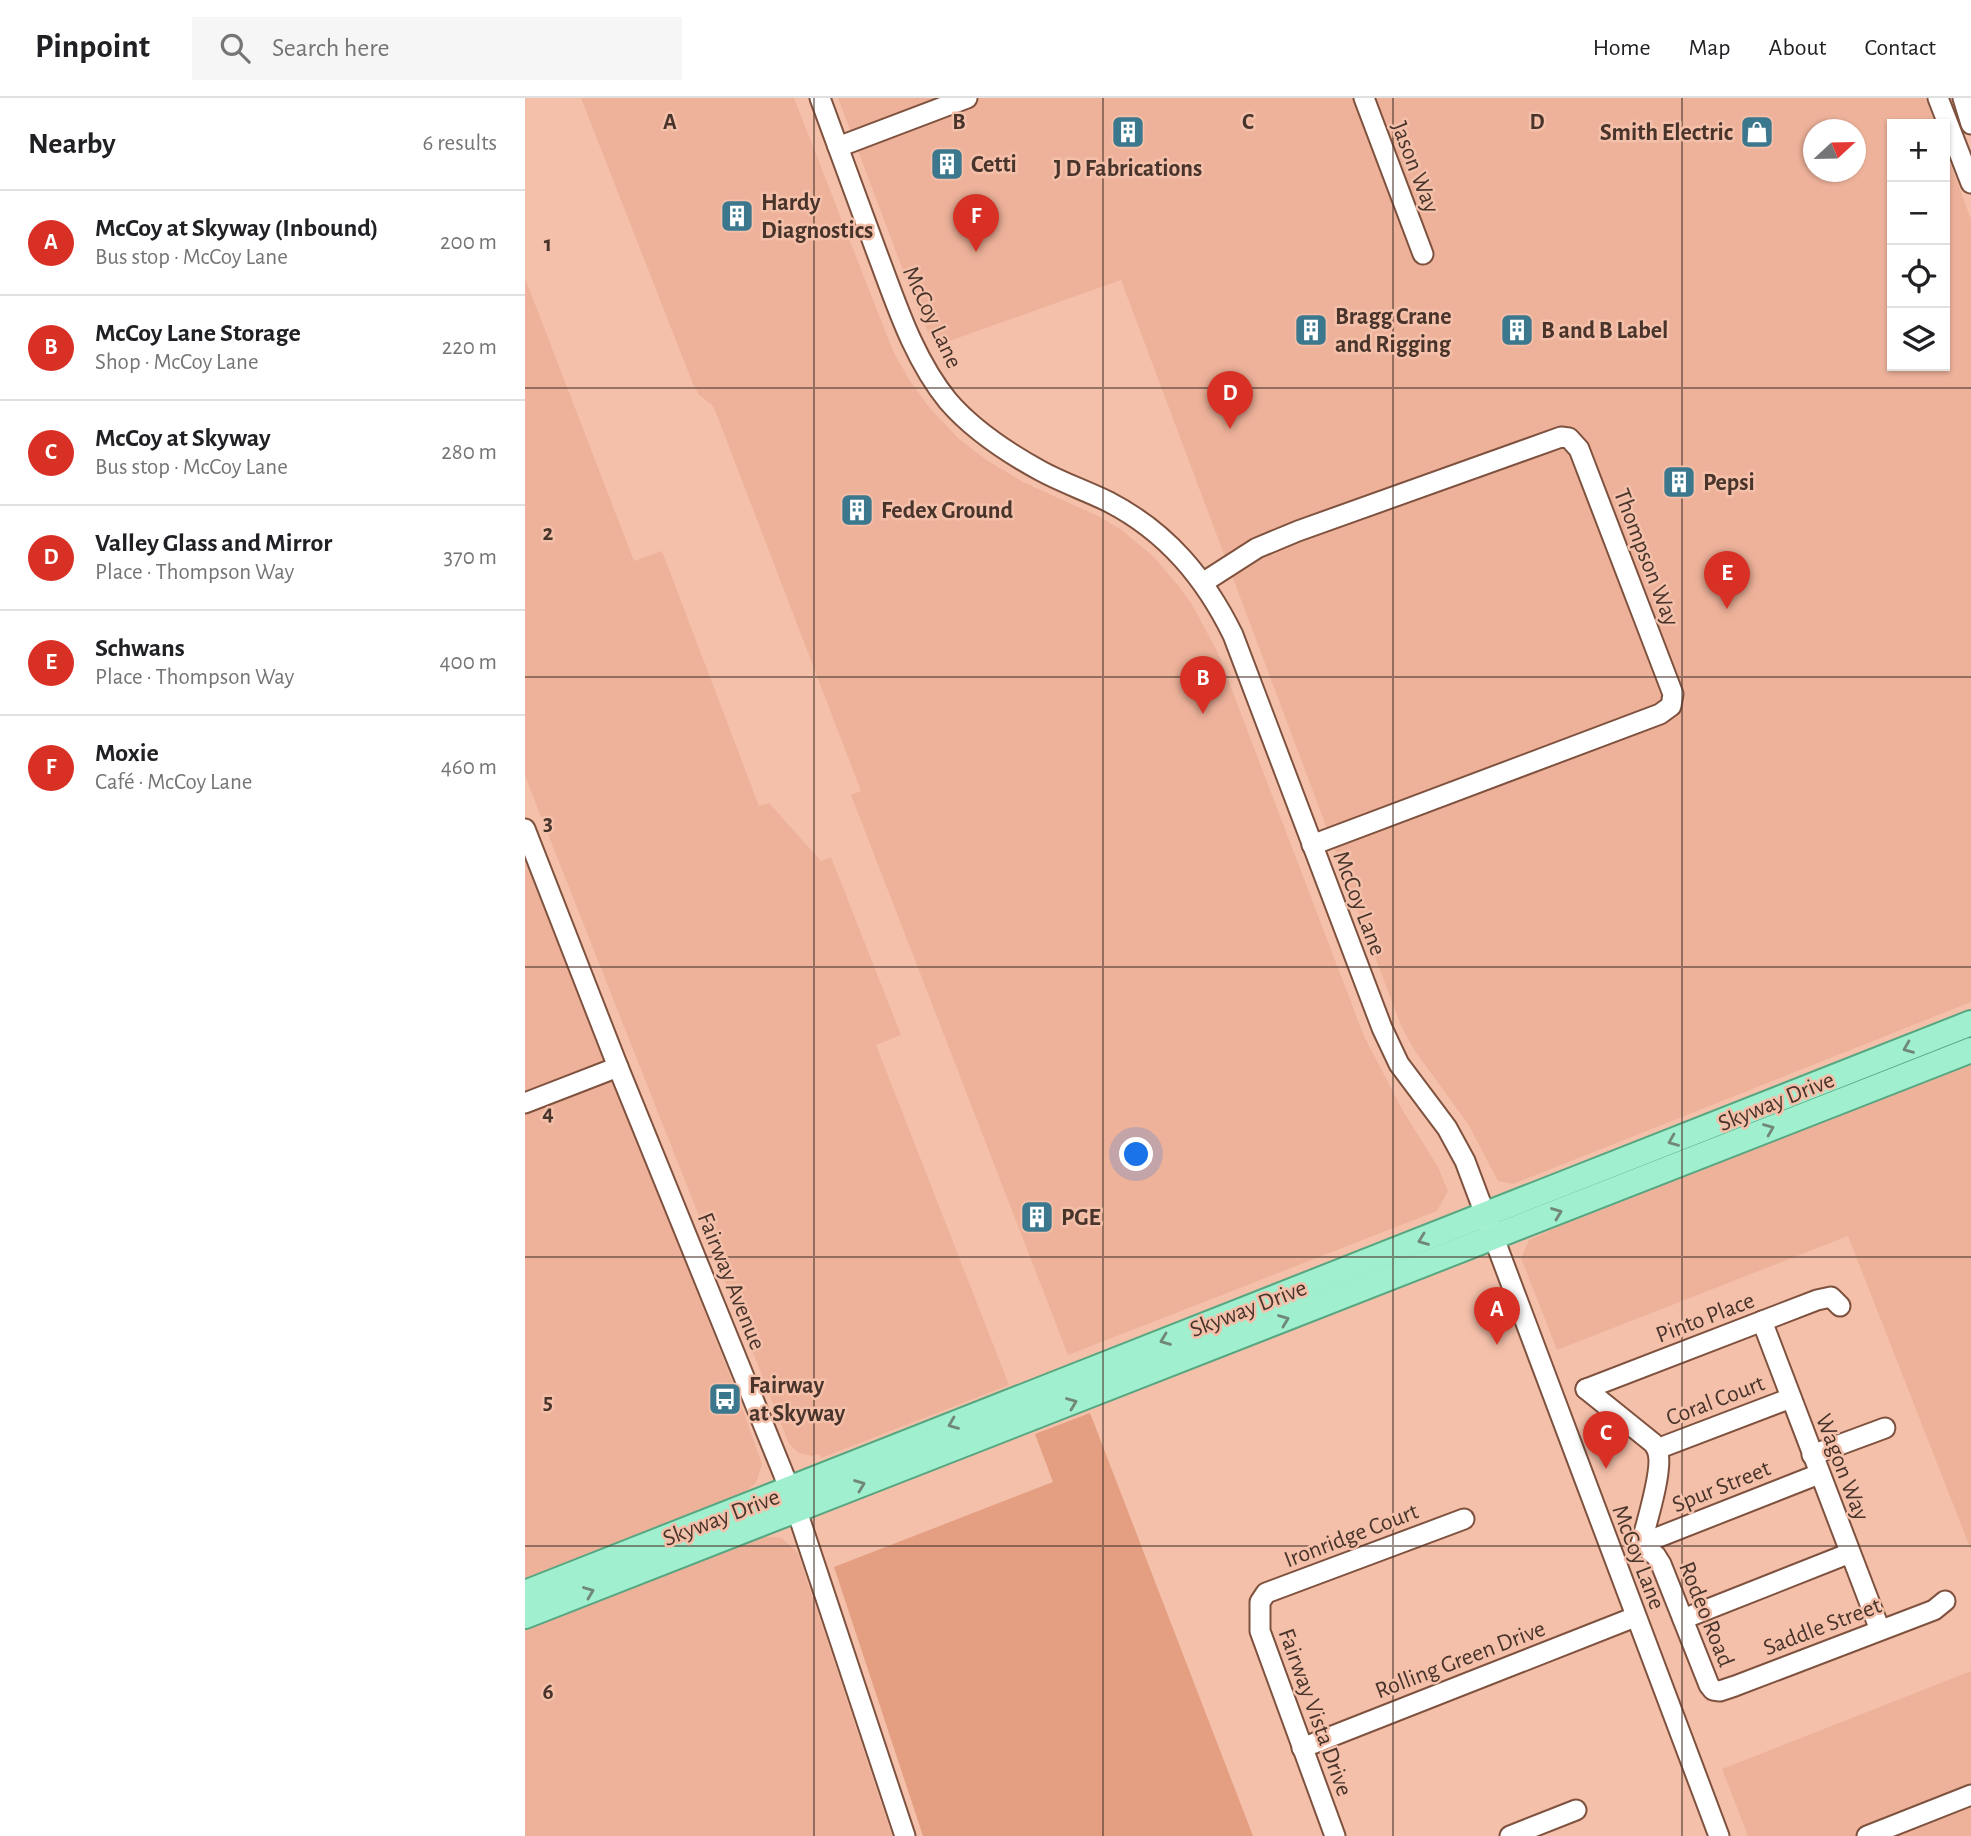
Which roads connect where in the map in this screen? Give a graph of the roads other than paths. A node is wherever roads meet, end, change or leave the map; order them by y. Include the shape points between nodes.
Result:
1 (820, 98) edge
2 (967, 98) edge
3 (1364, 98) edge
4 (1938, 98) edge
5 (1963, 98) edge
6 (1971, 124) edge
7 (838, 147) junction
8 (1971, 183) edge
9 (1423, 254) dead end
10 (1204, 582) junction
11 (525, 829) edge
12 (1312, 845) junction
13 (1971, 1023) edge
14 (1971, 1049) edge
15 (618, 1067) junction
16 (525, 1103) edge
17 (1490, 1226) junction
18 (1840, 1306) dead end
19 (1762, 1321) junction
20 (1791, 1398) junction
21 (1885, 1428) dead end
22 (1657, 1449) junction
23 (1812, 1455) junction
24 (1819, 1474) junction
25 (793, 1500) junction
26 (1464, 1519) dead end
27 (1641, 1544) junction
28 (1850, 1553) junction
29 (525, 1593) edge
30 (1945, 1601) dead end
31 (1260, 1602) joint
32 (525, 1616) edge
33 (1635, 1616) junction
34 (1683, 1619) junction
35 (1880, 1630) junction
36 (1713, 1690) joint
37 (1302, 1748) junction
38 (1971, 1795) edge
39 (1576, 1810) dead end
40 (905, 1836) edge
41 (1335, 1836) edge
42 (1510, 1836) edge
43 (1719, 1836) edge
44 (1867, 1836) edge

1 - 7 street, McCoy Lane
2 - 7 street
3 - 9 street, Jason Way
4 - 8 street
5 - 6 street
7 - 10 street, McCoy Lane via 910,338 948,401 1001,448 1133,516 1167,541
10 - 12 street, McCoy Lane via 1233,635
10 - 12 street, Thompson Way via 1257,548 1298,531 1561,436 1579,449 1673,694 1671,706
11 - 15 street, Fairway Avenue
12 - 17 street, McCoy Lane via 1382,1028 1399,1064 1447,1128 1465,1161
13 -> 17 main road, Skyway Drive
17 -> 14 main road, Skyway Drive
15 - 16 street
15 - 25 street, Fairway Avenue
17 - 25 main road, Skyway Drive via 1111,1361
17 - 33 street, McCoy Lane
18 - 19 street, Pinto Place via 1825,1298
19 - 20 street, Wagon Way
19 - 22 street, Pinto Place via 1586,1389
20 - 22 street, Coral Court
20 - 23 street, Wagon Way
21 - 23 street
22 - 27 street via 1655,1486
23 - 24 street, Wagon Way
24 - 27 street, Spur Street
24 - 28 street, Wagon Way
25 - 29 main road, Skyway Drive
32 -> 25 main road, Skyway Drive
25 - 40 street, Fairway Avenue
26 - 31 street, Ironridge Court via 1266,1593
27 - 34 street, Rodeo Road via 1657,1556
28 - 34 street
28 - 35 street, Wagon Way
30 - 35 street, Saddle Street via 1934,1610
31 - 37 street, Fairway Vista Drive via 1260,1631
33 - 37 street, Rolling Green Drive
33 - 43 street, McCoy Lane
34 - 36 street, Rodeo Road
35 - 36 street, Saddle Street via 1735,1686
37 - 41 street, Fairway Vista Drive
38 - 44 street
39 - 42 street

